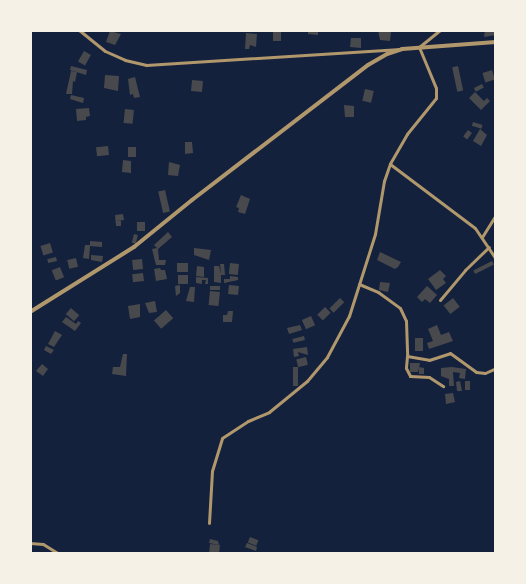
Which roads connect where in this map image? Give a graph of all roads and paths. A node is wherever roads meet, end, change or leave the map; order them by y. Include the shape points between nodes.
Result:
1 (79, 30) edge
2 (440, 30) edge
3 (496, 42) edge
4 (419, 47) junction
5 (402, 49) junction
6 (390, 164) junction
7 (496, 215) edge
8 (482, 237) junction
9 (489, 247) junction
10 (496, 259) edge
11 (359, 284) junction
12 (440, 300) dead end
13 (30, 312) edge
14 (407, 356) junction
15 (496, 368) edge
16 (443, 386) dead end
17 (209, 523) dead end
18 (30, 543) edge
19 (59, 554) edge

1 - 5 street via 105,51 146,65
2 - 4 street
3 - 4 street
4 - 5 street
4 - 6 street via 436,88 436,98 407,134
5 - 13 street via 369,65 134,247
6 - 8 street
6 - 11 street
7 - 8 street
8 - 9 street
9 - 10 street
9 - 12 street
11 - 14 street via 400,308 406,321
11 - 17 street via 340,334 307,381 268,412 222,438 212,471
14 - 15 street via 429,360 450,353 476,372
14 - 16 street via 410,376 429,377
18 - 19 street via 43,544

